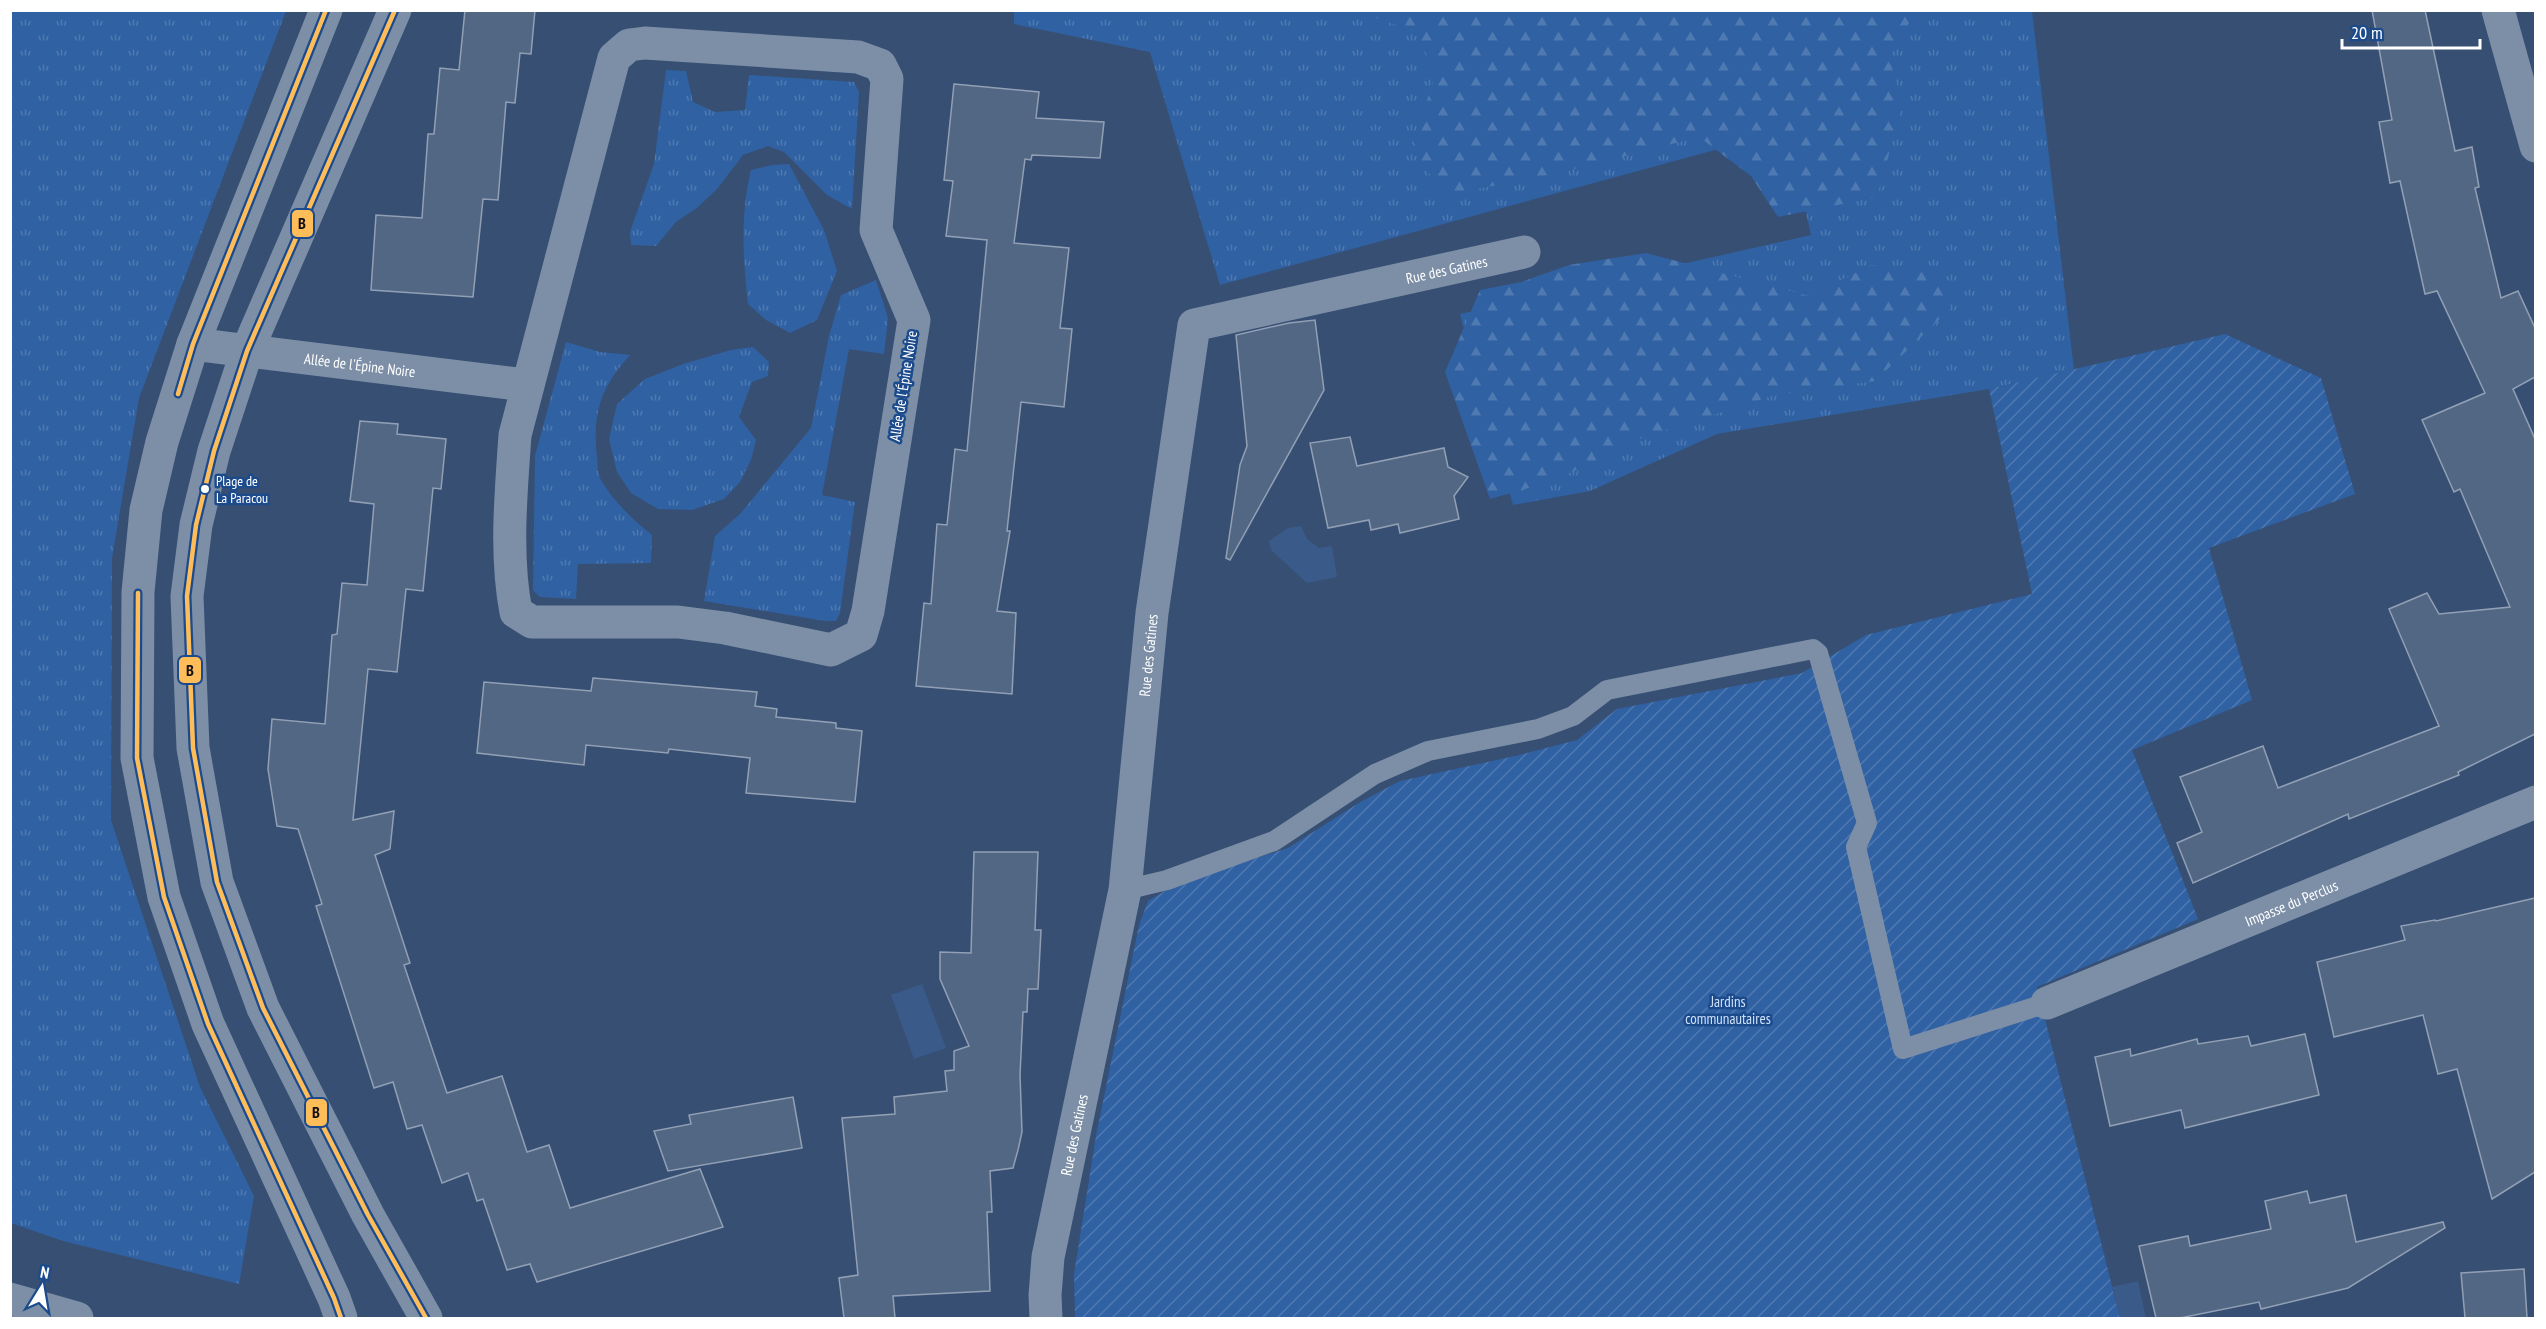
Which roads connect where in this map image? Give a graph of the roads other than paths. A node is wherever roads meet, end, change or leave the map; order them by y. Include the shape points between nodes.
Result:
1 (326, 10) edge
2 (395, 10) edge
3 (2498, 10) edge
4 (2535, 146) edge
5 (1524, 252) dead end
6 (193, 344) junction
7 (247, 351) junction
8 (526, 385) junction
9 (2535, 802) edge
10 (1125, 890) junction
11 (2047, 1003) joint
12 (10, 1299) edge
13 (77, 1318) edge
14 (341, 1318) edge
15 (426, 1318) edge
16 (1046, 1318) edge

1 - 6 street
2 - 7 street
3 - 4 street
5 - 10 street, Rue des Gatines via 1194,325 1152,613
6 - 7 street, Allée de l'Épine Noire
6 - 14 street via 162,442 146,510 138,592 137,758 164,897 208,1024
7 - 8 street, Allée de l'Épine Noire
7 - 15 street via 214,451 196,525 187,596 193,748 217,882 263,1008 368,1215
8 - 8 street, Allée de l'Épine Noire via 515,435 511,487 511,585 516,612 532,622 678,622 831,650 861,635 914,320 876,230 887,79 880,65 858,57 645,44 629,45 614,58
9 - 11 street, Impasse du Perclus
10 - 11 lane via 1167,880 1274,841 1375,774 1428,751 1538,729 1573,716 1607,690 1813,649 1818,653 1867,823 1856,847 1902,1049
10 - 16 street, Rue des Gatines via 1048,1257
12 - 13 street

